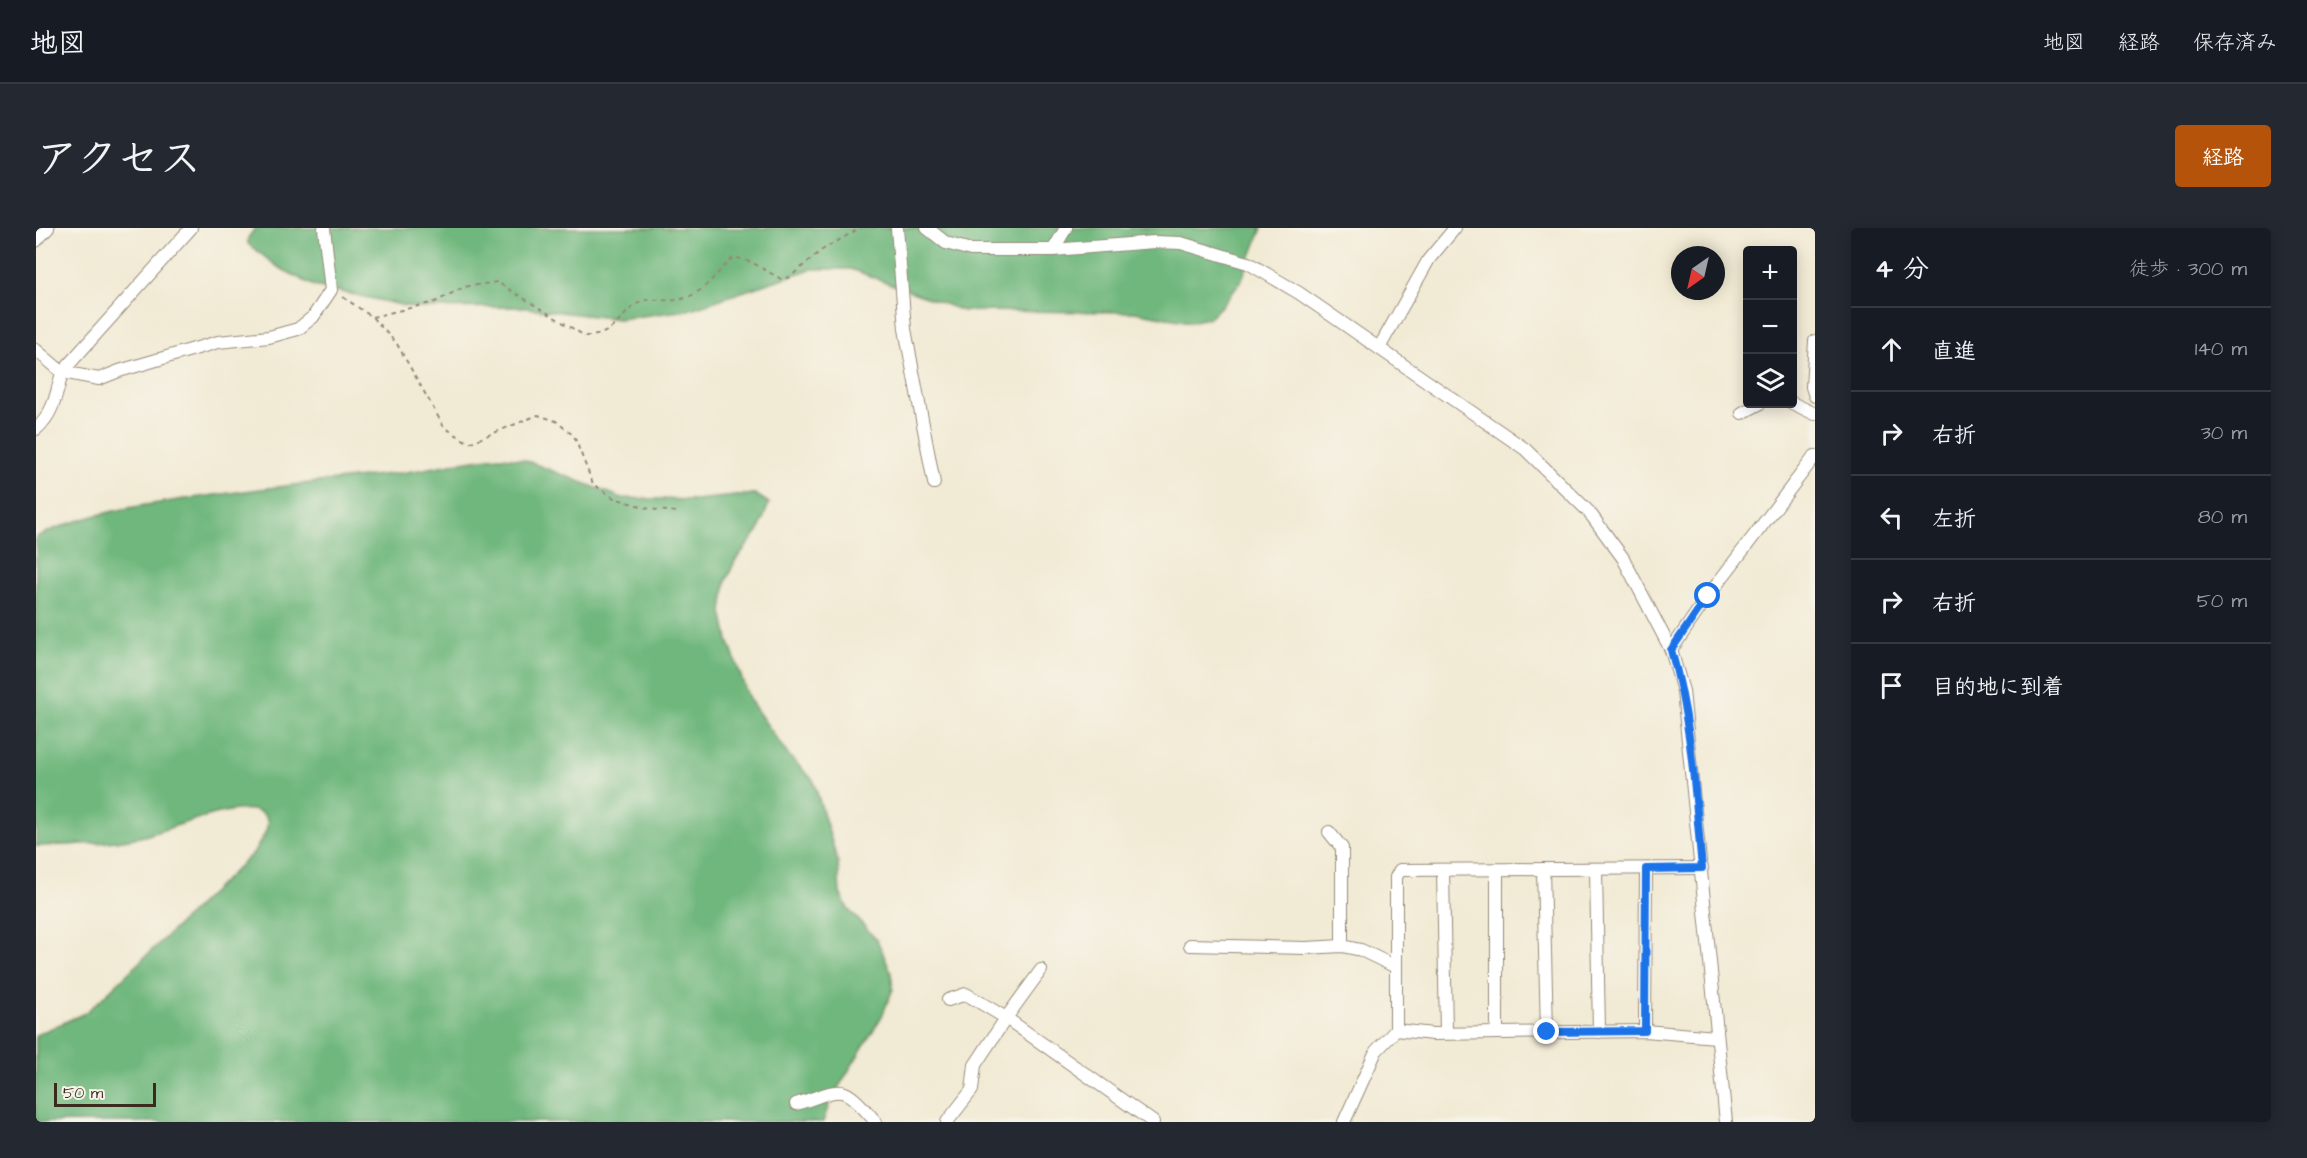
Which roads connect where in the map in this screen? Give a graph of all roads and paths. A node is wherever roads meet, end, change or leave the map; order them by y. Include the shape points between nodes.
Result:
1 (48, 228) edge
2 (191, 228) edge
3 (324, 228) edge
4 (860, 228) edge
5 (897, 228) edge
6 (927, 228) edge
7 (1066, 228) edge
8 (1455, 228) edge
9 (36, 241) edge
10 (1053, 250) junction
11 (332, 290) junction
12 (372, 317) junction
13 (1815, 341) edge
14 (1379, 348) junction
15 (36, 350) edge
16 (62, 372) junction
17 (1815, 396) edge
18 (1797, 405) edge
19 (1750, 408) edge
20 (1742, 412) dead end
21 (1815, 414) edge
22 (36, 429) edge
23 (1815, 456) edge
24 (934, 483) dead end
25 (677, 512) dead end
26 (1671, 650) junction
27 (1329, 832) dead end
28 (1702, 868) junction
29 (1543, 869) junction
30 (1596, 869) junction
31 (1646, 869) junction
32 (1443, 870) junction
33 (1497, 870) junction
34 (1191, 945) dead end
35 (1342, 946) junction
36 (1396, 967) junction
37 (1041, 970) dead end
38 (948, 1000) dead end
39 (1006, 1018) junction
40 (1395, 1030) junction
41 (1645, 1031) junction
42 (1547, 1032) junction
43 (1599, 1032) junction
44 (1497, 1033) junction
45 (1446, 1034) junction
46 (1716, 1037) junction
47 (796, 1104) dead end
48 (876, 1122) edge
49 (947, 1122) edge
50 (1153, 1122) edge
51 (1344, 1122) edge
52 (1725, 1122) edge

1 - 9 street
2 - 16 street
3 - 11 street
4 - 12 path via 822,250 790,277 781,279 734,257 703,290 678,300 642,301 610,330 594,337 585,336 497,282 464,286 435,302
5 - 24 street via 905,329
6 - 10 street via 946,243 971,250
7 - 10 street
8 - 14 street via 1429,259
10 - 14 street via 1154,242 1209,250 1248,263
11 - 12 path
11 - 16 street via 313,317 298,329 269,337 218,342 99,379
12 - 25 path via 397,344 444,427 469,443 538,415 555,421 574,436 593,484 614,498
13 - 17 street
14 - 26 street via 1526,449 1589,512 1623,558
15 - 16 street
16 - 22 street via 45,422
18 - 21 street
19 - 20 street
23 - 26 street
26 - 28 street via 1683,691
27 - 35 street via 1342,848
28 - 31 street
28 - 46 street
29 - 30 street
29 - 33 street
29 - 42 street
30 - 31 street
30 - 43 street
31 - 41 street
32 - 33 street
32 - 36 street via 1400,870 1396,877
32 - 45 street
33 - 44 street
34 - 35 street
35 - 36 street via 1361,950
36 - 40 street
37 - 39 street
38 - 39 street via 966,994
39 - 49 street via 975,1065 972,1090
39 - 50 street
40 - 45 street
40 - 51 street via 1376,1051
41 - 43 street
41 - 46 street
42 - 43 street
42 - 44 street
44 - 45 street
46 - 52 street
47 - 48 street via 839,1090 848,1092

